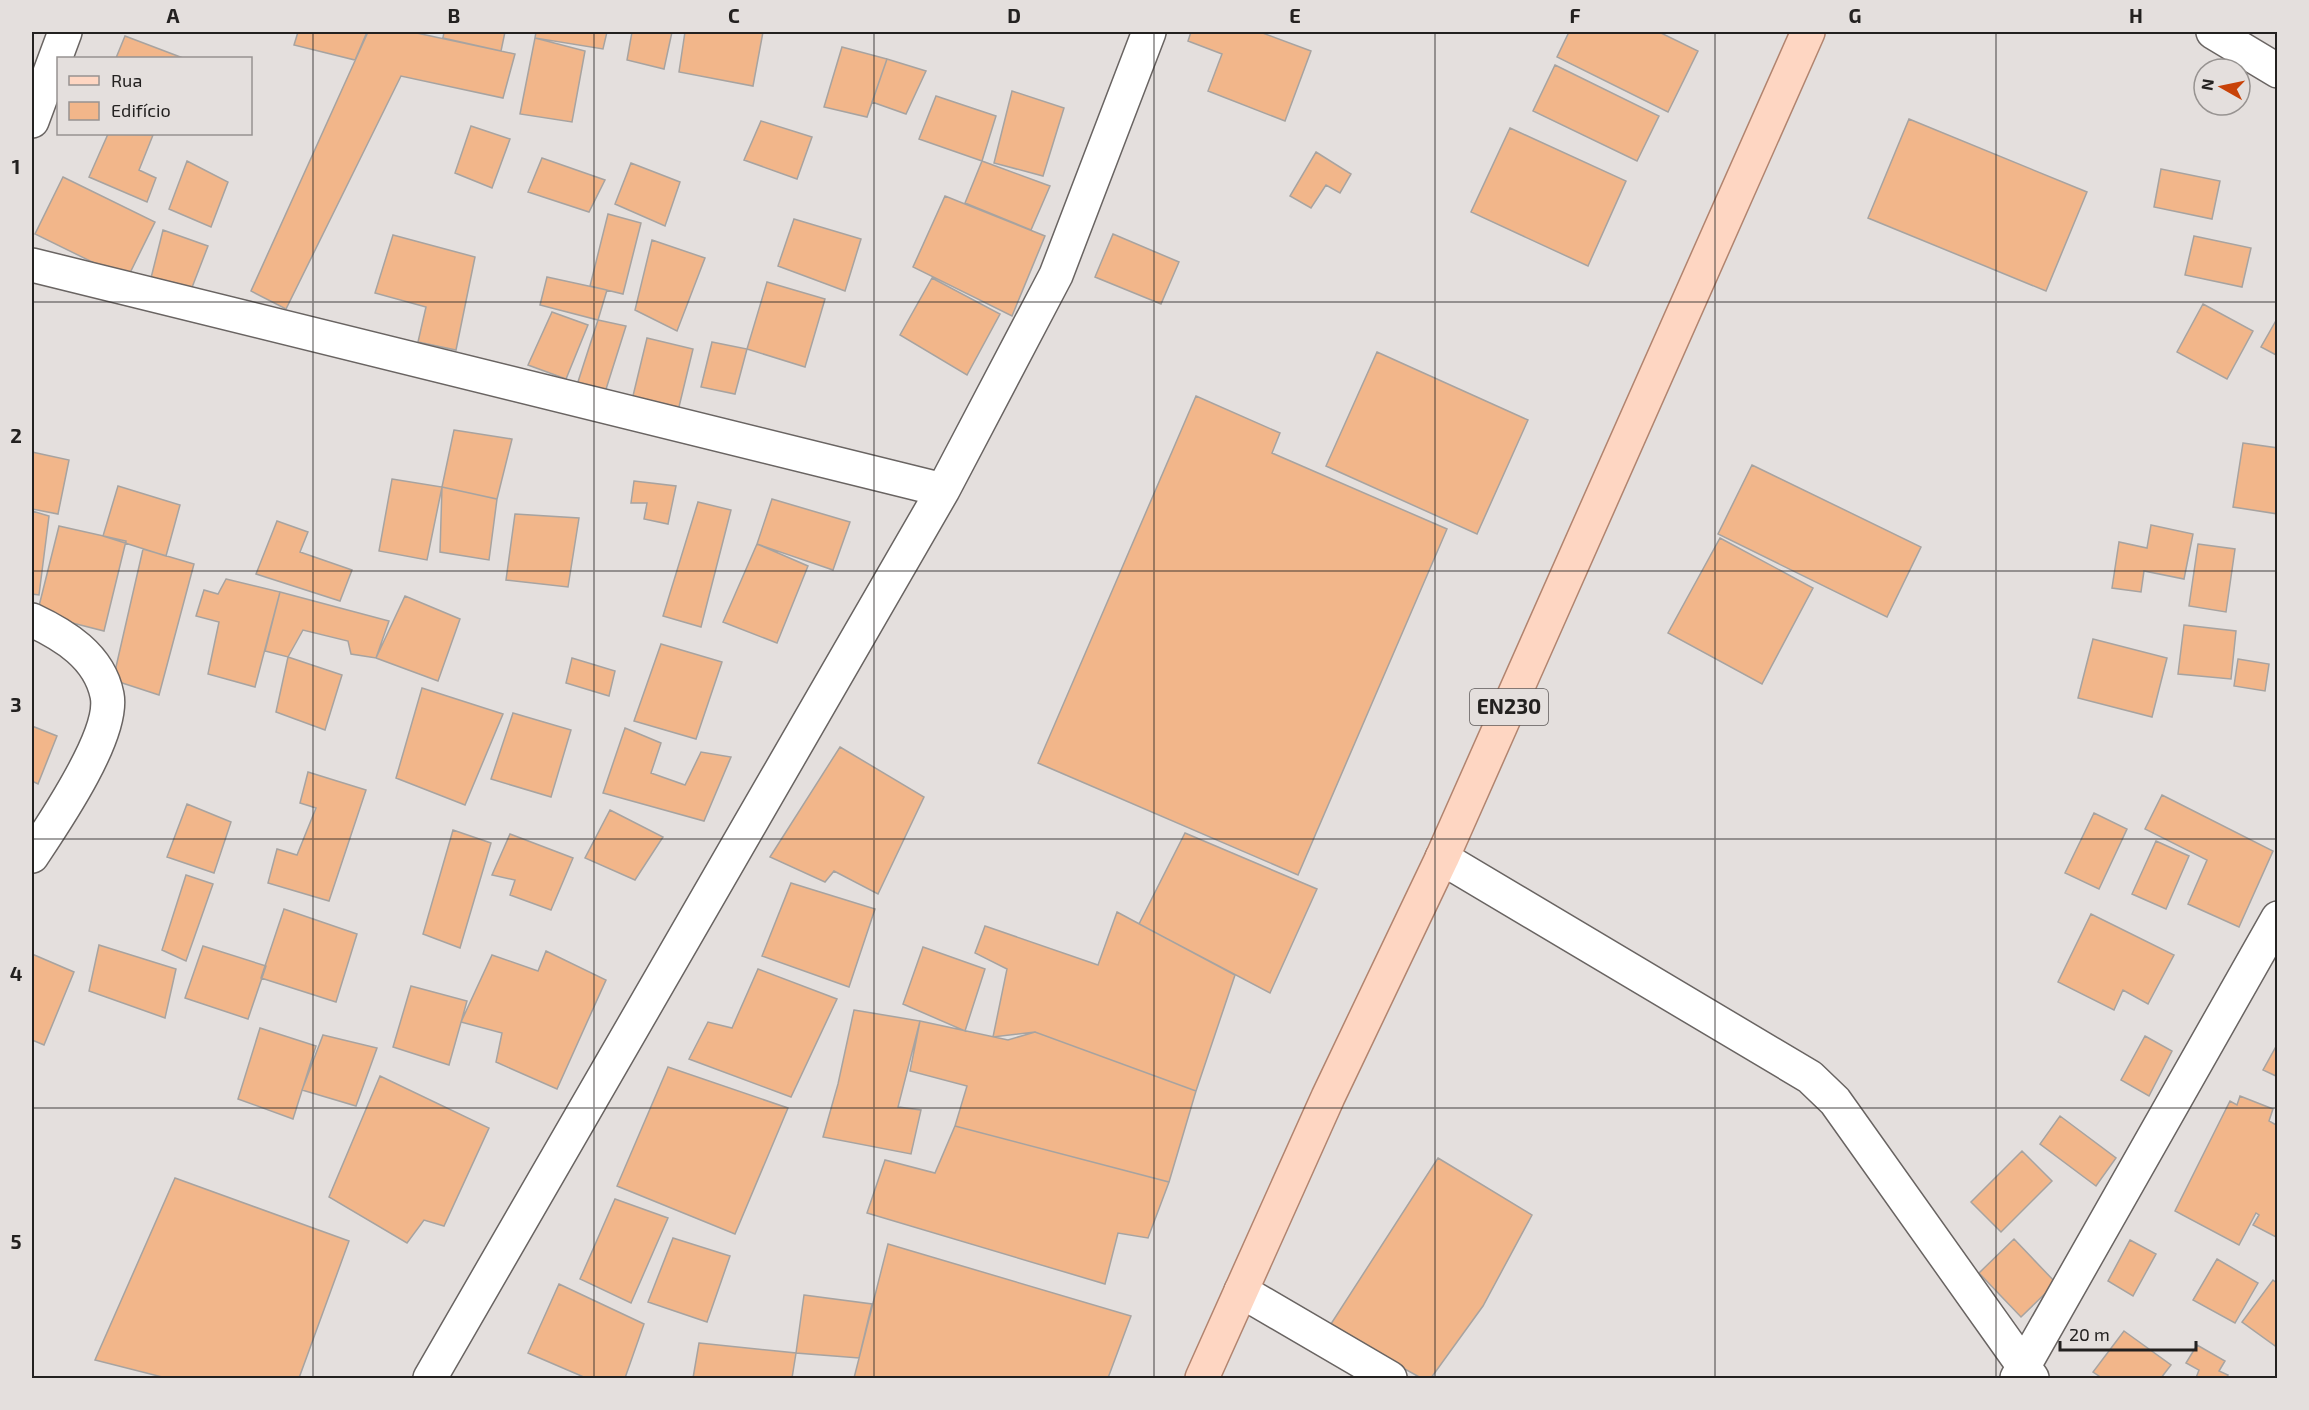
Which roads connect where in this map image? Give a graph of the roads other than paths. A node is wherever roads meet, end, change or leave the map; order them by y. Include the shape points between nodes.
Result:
1 (65, 32) edge
2 (1148, 32) edge
3 (1808, 32) edge
4 (2213, 32) edge
5 (2277, 71) edge
6 (32, 121) edge
7 (32, 265) edge
8 (943, 490) junction
9 (32, 620) edge
10 (32, 856) edge
11 (1442, 858) junction
12 (2277, 918) edge
13 (1241, 1291) junction
14 (2024, 1374) edge
15 (430, 1378) edge
16 (1202, 1378) edge
17 (1390, 1378) edge

1 - 6 street
2 - 8 street via 1056,275
3 - 11 main road, EN230
4 - 5 street
7 - 8 street
8 - 15 street
9 - 10 street via 62,634 94,664 107,696 101,733 68,802
11 - 13 main road, EN230
11 - 14 street via 1810,1077 1835,1101
12 - 14 street
13 - 16 main road, EN230
13 - 17 street

